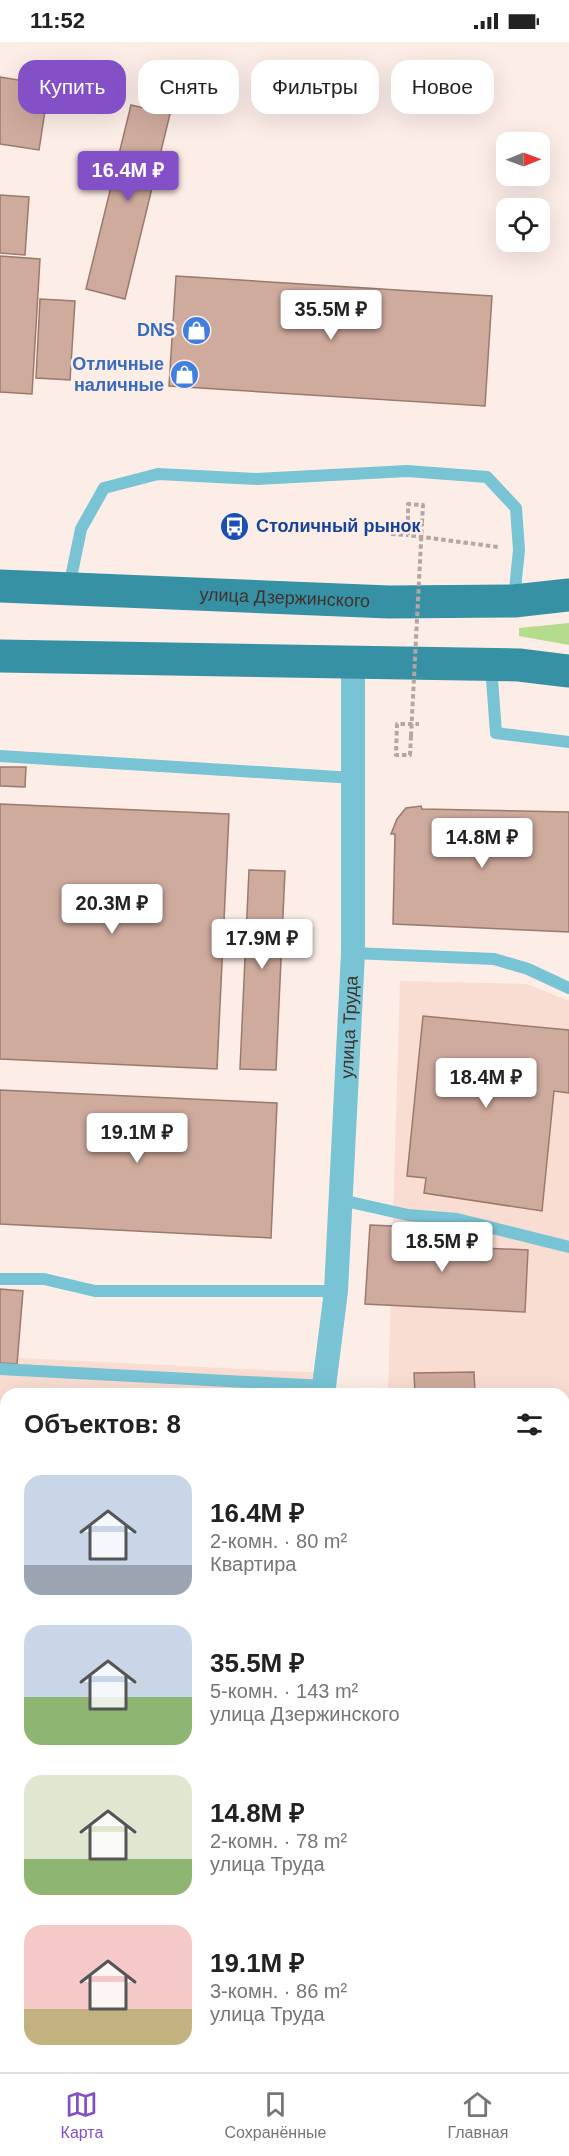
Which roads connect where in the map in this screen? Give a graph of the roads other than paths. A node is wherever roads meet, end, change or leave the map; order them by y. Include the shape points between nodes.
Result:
1 (0, 586) edge
2 (69, 588) junction
3 (569, 595) edge
4 (514, 600) junction
5 (0, 657) edge
6 (353, 661) junction
7 (491, 665) junction
8 (569, 671) edge
9 (569, 742) edge
10 (0, 756) edge
11 (354, 778) junction
12 (353, 953) junction
13 (569, 988) edge
14 (340, 1200) junction
15 (569, 1247) edge
16 (0, 1279) edge
17 (336, 1291) junction
18 (0, 1369) edge
19 (293, 1388) edge
20 (324, 1388) edge

1 - 2 main road, улица Дзержинского
2 - 4 main road, улица Дзержинского via 389,602
2 - 4 lane via 81,529 104,488 158,474 256,478 407,471 487,477 516,508 519,550
3 - 4 main road, улица Дзержинского
5 - 6 main road
6 - 7 main road
6 - 11 street, улица Труда
7 - 8 main road
7 - 9 lane via 496,733
10 - 11 lane
11 - 12 street, улица Труда
12 - 13 lane via 494,959
12 - 14 street, улица Труда
14 - 15 lane via 408,1215 458,1219
14 - 17 street, улица Труда
16 - 17 lane via 44,1279 95,1291
17 - 20 street, улица Труда
18 - 19 lane

